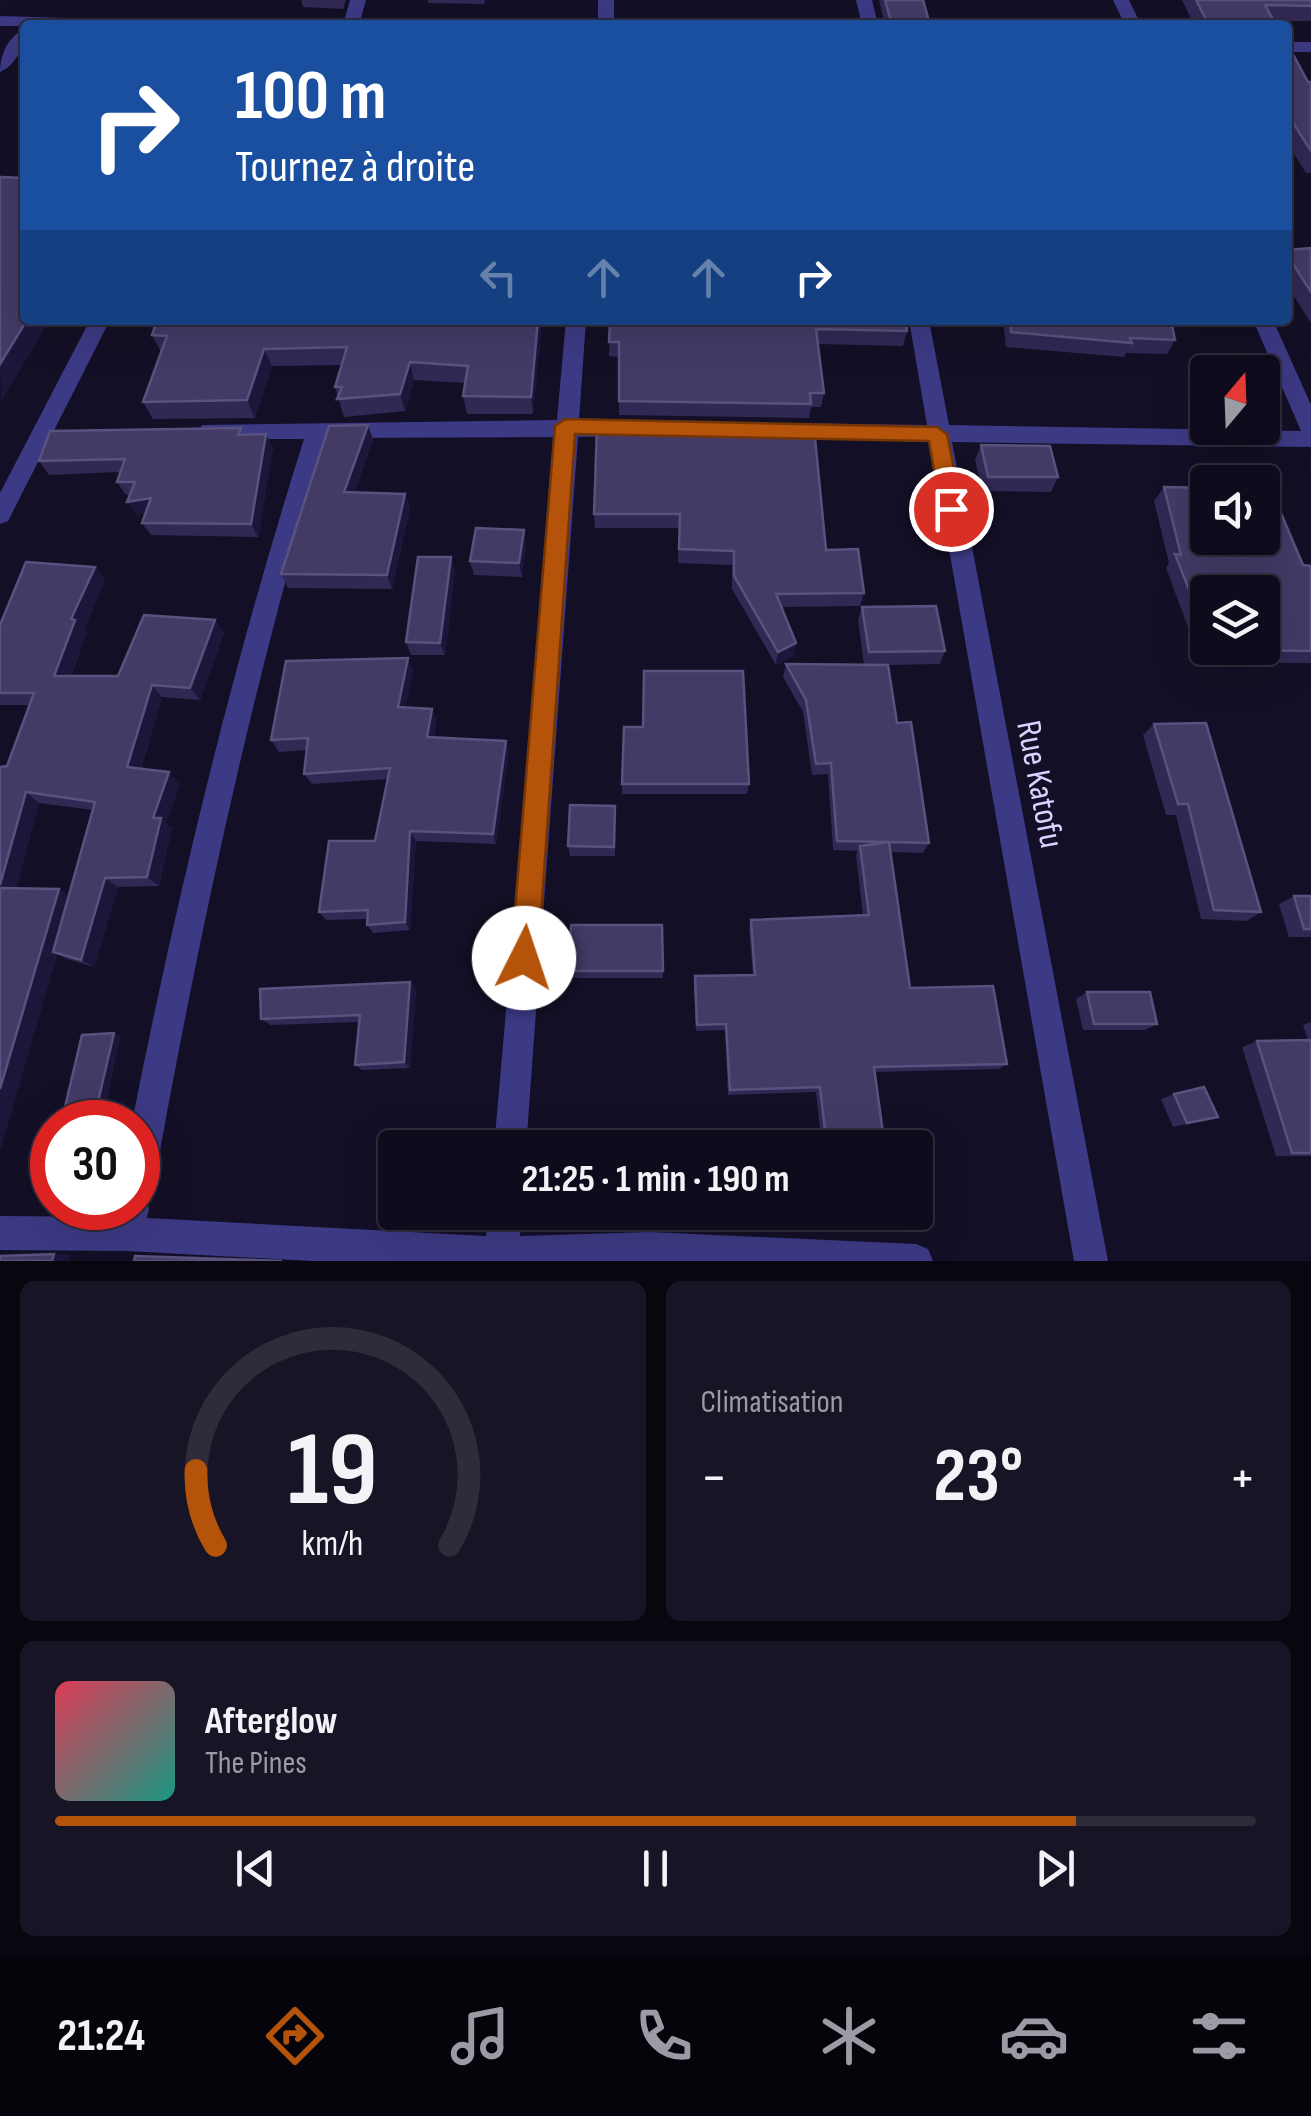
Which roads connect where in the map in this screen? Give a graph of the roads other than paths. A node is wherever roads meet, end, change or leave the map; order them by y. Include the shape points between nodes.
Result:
1 (20, 41) edge
2 (0, 68) edge
3 (98, 325) edge
4 (575, 325) edge
5 (920, 325) edge
6 (1265, 325) edge
7 (565, 426) junction
8 (663, 428) edge
9 (1311, 429) edge
10 (761, 430) edge
11 (317, 431) junction
12 (178, 432) edge
13 (937, 434) junction
14 (1311, 439) edge
15 (0, 515) edge
16 (152, 1100) edge
17 (511, 1130) edge
18 (160, 1224) edge
19 (32, 1230) edge
20 (504, 1230) edge
21 (0, 1233) edge
22 (502, 1257) edge
23 (916, 1261) edge
24 (1091, 1261) edge

1 - 2 street
3 - 15 street via 50,432
4 - 7 street
5 - 13 street, Rue Katofu
6 - 9 street
7 - 8 street
7 - 11 street
7 - 17 street
10 - 13 street
11 - 12 street
11 - 16 street via 238,702
13 - 14 street
13 - 24 street, Rue Katofu
18 - 22 street
19 - 21 street
20 - 22 street
22 - 23 street via 649,1249

